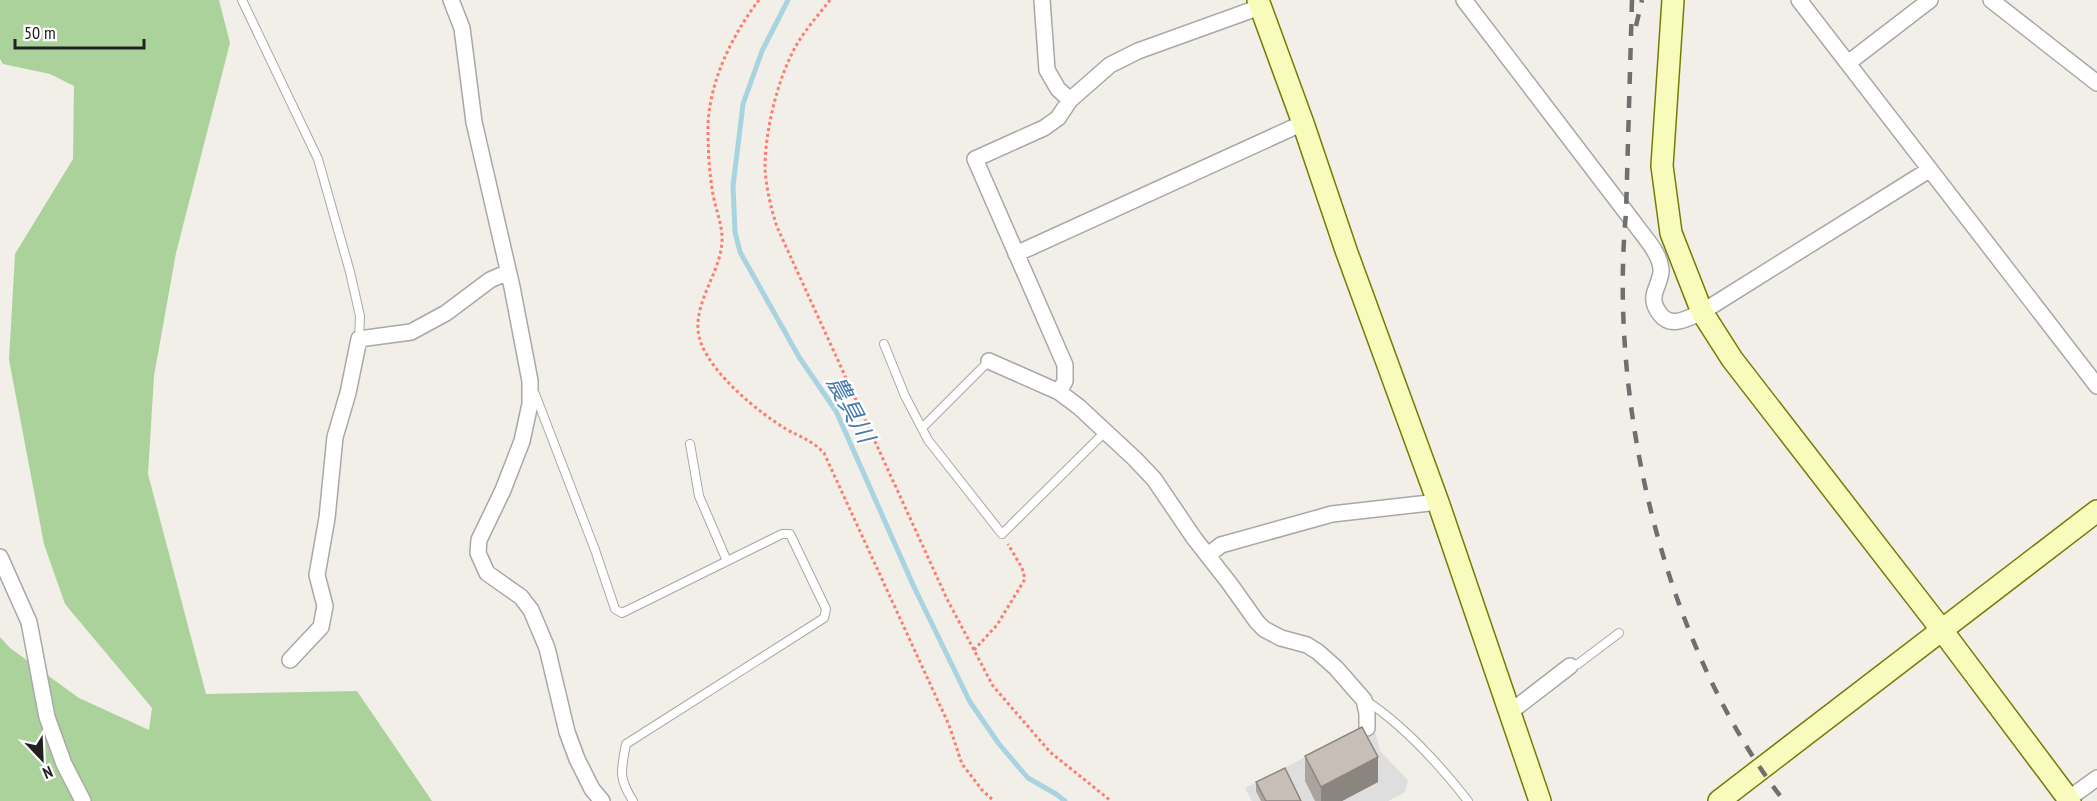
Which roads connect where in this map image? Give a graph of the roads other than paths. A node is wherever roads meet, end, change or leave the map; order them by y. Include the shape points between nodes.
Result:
1 (242, 0) edge
2 (450, 0) edge
3 (1042, 0) edge
4 (1464, 0) edge
5 (1673, 0) edge
6 (1799, 0) edge
7 (1930, 0) edge
8 (1991, 0) edge
9 (1259, 3) edge
10 (1848, 63) junction
11 (2097, 83) edge
12 (1070, 100) junction
13 (1303, 123) junction
14 (1929, 170) junction
15 (1016, 254) junction
16 (508, 272) junction
17 (1702, 312) junction
18 (359, 339) junction
19 (884, 345) dead end
20 (989, 361) joint
21 (530, 381) junction
22 (2097, 386) edge
23 (1059, 392) junction
24 (922, 428) junction
25 (1105, 432) junction
26 (690, 444) dead end
27 (1438, 502) junction
28 (2097, 511) edge
29 (1208, 555) junction
30 (0, 557) edge
31 (727, 561) junction
32 (1941, 629) junction
33 (1619, 633) dead end
34 (290, 660) dead end
35 (1570, 666) joint
36 (1364, 700) junction
37 (1509, 713) junction
38 (1367, 728) dead end
39 (2097, 778) edge
40 (2068, 800) edge
41 (83, 801) edge
42 (602, 801) edge
43 (633, 801) edge
44 (1468, 801) edge
45 (1540, 801) edge
46 (1719, 801) edge

1 - 18 lane via 318,159 350,272 360,316
2 - 16 street via 462,28 474,122
3 - 12 street via 1047,70
4 - 17 street via 1657,256 1661,270 1655,308 1669,321
5 - 17 street via 1662,166 1671,233
6 - 10 street
7 - 10 street
8 - 11 street
9 - 12 street via 1110,65
9 - 13 street
10 - 14 street
12 - 15 street via 1058,118 1044,128 975,159
13 - 15 street
13 - 27 street
14 - 17 street
14 - 22 street
15 - 23 street via 1065,365 1065,381
16 - 18 street via 411,332
16 - 21 street
17 - 32 street via 1732,359
18 - 34 street via 335,437 317,575 325,606 321,627
19 - 24 lane via 904,396
20 - 23 street
20 - 24 lane
21 - 31 lane via 615,609 622,613
21 - 42 street via 530,404 522,441 479,540 478,553 487,573 521,597 531,610 547,648 567,732 592,789
23 - 25 street
24 - 25 lane via 1002,534
25 - 29 street via 1154,479
26 - 31 lane via 699,496
27 - 29 street via 1332,513 1221,545
27 - 37 street
28 - 32 street
29 - 36 street via 1264,629 1318,652
30 - 41 street via 29,622 47,717
31 - 43 lane via 782,534 790,534 826,609 824,618 626,744 621,774
32 - 40 street
32 - 46 street
33 - 35 lane
35 - 37 street
36 - 38 street
36 - 44 lane via 1428,755
37 - 45 street
39 - 40 street

